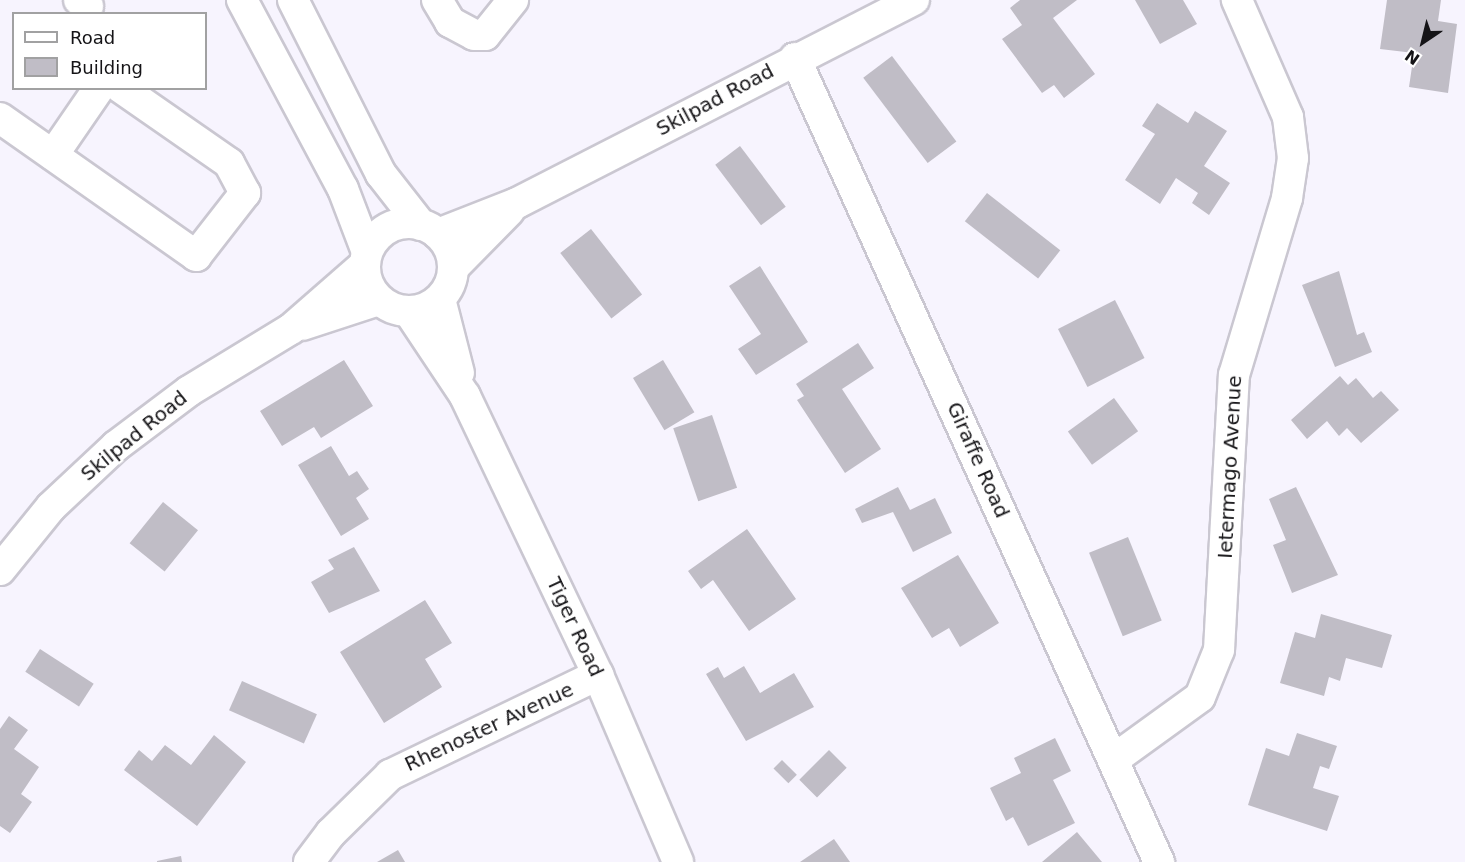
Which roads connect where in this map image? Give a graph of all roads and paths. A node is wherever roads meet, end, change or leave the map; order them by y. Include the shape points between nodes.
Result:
1 (242, 0) edge
2 (293, 0) edge
3 (437, 0) edge
4 (513, 0) edge
5 (914, 0) edge
6 (1237, 0) edge
7 (795, 58) junction
8 (98, 90) edge
9 (124, 90) edge
10 (0, 118) edge
11 (53, 155) junction
12 (517, 203) junction
13 (430, 230) junction
14 (366, 258) junction
15 (453, 268) junction
16 (440, 299) junction
17 (379, 300) junction
18 (409, 312) junction
19 (291, 329) junction
20 (465, 396) junction
21 (0, 570) edge
22 (598, 675) junction
23 (1113, 760) junction
24 (309, 862) edge
25 (678, 862) edge
26 (1159, 862) edge

1 - 14 street via 343,189
2 - 13 street via 381,174
3 - 4 street via 450,22 474,35 485,35
5 - 7 street, Skilpad Road
6 - 23 street, Ietermago Avenue via 1288,117 1293,158 1287,198 1234,375 1220,650 1200,697
7 - 12 street, Skilpad Road
7 - 23 street, Giraffe Road
8 - 11 street
9 - 11 street via 229,163 245,193 196,256
10 - 11 street
12 - 13 street, Skilpad Road
12 - 15 street, Skilpad Road
13 - 14 street via 408,223 383,231
13 - 15 street
14 - 17 street via 368,284
14 - 19 street, Skilpad Road
15 - 16 street
16 - 18 street
16 - 20 street, Tiger Road
17 - 18 street
17 - 19 street, Skilpad Road
18 - 20 street, Tiger Road
19 - 21 street, Skilpad Road via 148,419 51,507
20 - 22 street, Tiger Road
22 - 24 street, Rhenoster Avenue via 390,775 339,824
22 - 25 street, Tiger Road
23 - 26 street, Giraffe Road

